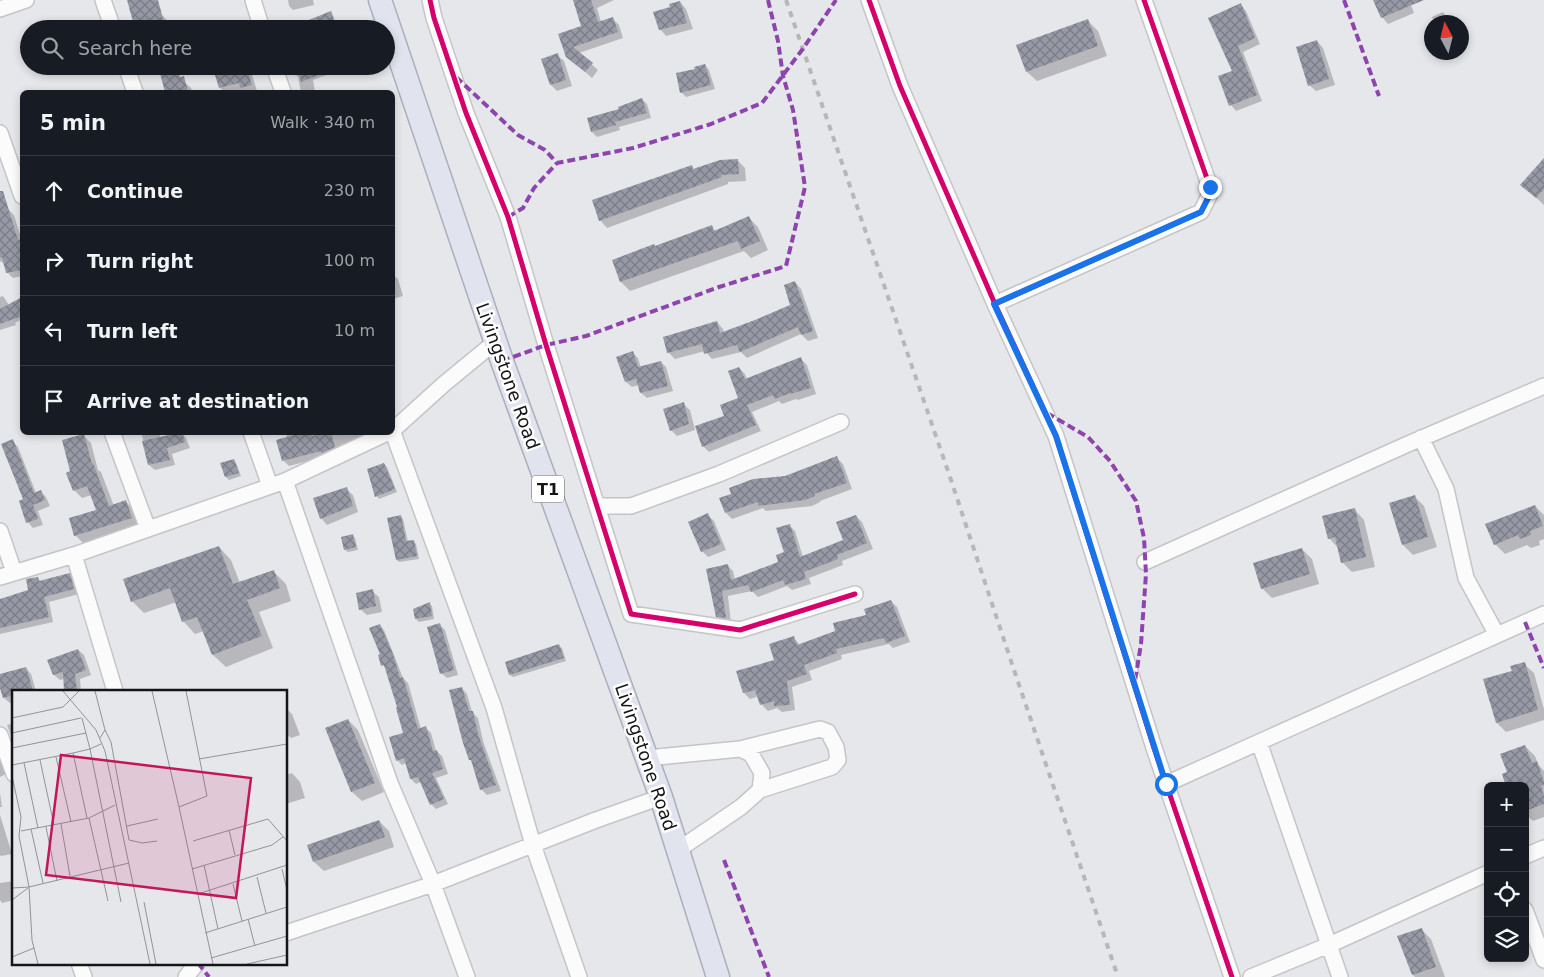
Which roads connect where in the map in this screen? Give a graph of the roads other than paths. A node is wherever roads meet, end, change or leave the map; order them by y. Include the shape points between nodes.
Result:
1 (26, 0) edge
2 (103, 0) edge
3 (253, 0) edge
4 (380, 0) edge
5 (430, 0) edge
6 (869, 0) edge
7 (1144, 0) edge
8 (0, 8) edge
9 (110, 20) edge
10 (259, 20) edge
11 (387, 20) edge
12 (395, 45) edge
13 (129, 75) edge
14 (277, 75) edge
15 (134, 90) edge
16 (282, 90) edge
17 (0, 133) edge
18 (20, 190) edge
19 (994, 304) junction
20 (495, 342) junction
21 (1544, 386) edge
22 (841, 422) dead end
23 (395, 428) edge
24 (113, 435) edge
25 (252, 435) edge
26 (384, 435) edge
27 (393, 435) edge
28 (1421, 438) junction
29 (285, 482) junction
30 (270, 486) junction
31 (597, 506) junction
32 (148, 529) junction
33 (0, 531) edge
34 (74, 555) junction
35 (1146, 562) dead end
36 (7, 575) edge
37 (855, 594) dead end
38 (1544, 614) edge
39 (1497, 635) junction
40 (115, 690) edge
41 (0, 735) edge
42 (1259, 742) junction
43 (740, 749) junction
44 (647, 758) junction
45 (12, 768) edge
46 (1166, 784) junction
47 (760, 790) junction
48 (661, 797) junction
49 (533, 845) junction
50 (1544, 848) edge
51 (678, 850) junction
52 (1529, 854) edge
53 (1484, 875) edge
54 (433, 884) junction
55 (1528, 917) edge
56 (288, 932) edge
57 (1329, 945) junction
58 (1544, 960) edge
59 (79, 964) edge
60 (196, 964) edge
61 (84, 977) edge
62 (186, 977) edge
63 (467, 977) edge
64 (579, 977) edge
65 (718, 977) edge
66 (1232, 977) edge
67 (1251, 977) edge
68 (1340, 977) edge

1 - 8 street
2 - 9 street
3 - 10 street
4 - 11 highway, Livingstone Road / T1
5 - 31 street via 466,113 508,217
6 - 19 street via 900,86
7 - 19 street via 1210,187 1209,196 1201,212
12 - 20 highway, Livingstone Road / T1
13 - 15 street
14 - 16 street
17 - 18 street
19 - 46 street via 1056,436
20 - 23 street
20 - 44 highway, Livingstone Road / T1
21 - 28 street
22 - 31 street via 719,474 631,506
24 - 32 street
25 - 30 street
26 - 29 street
27 - 49 street via 494,708
28 - 35 street
28 - 39 street via 1446,489 1466,578
29 - 30 street
29 - 54 street via 390,783
30 - 32 street
31 - 37 street via 631,614 740,630
32 - 34 street
33 - 36 street
34 - 36 street
34 - 40 street
38 - 39 street
39 - 42 street
41 - 45 street
42 - 46 street
42 - 57 street
43 - 44 street
43 - 47 street via 751,754 762,773
43 - 47 street via 820,729 828,732 836,747 838,760 832,767
44 - 48 highway, Livingstone Road / T1
46 - 66 street
47 - 51 street
48 - 49 street
48 - 51 highway, Livingstone Road / T1
49 - 54 street
49 - 64 street
50 - 52 street
51 - 65 highway, Livingstone Road / T1
53 - 57 street
54 - 56 street
54 - 63 street
55 - 58 street
57 - 67 street
57 - 68 street
59 - 61 street
60 - 62 street

